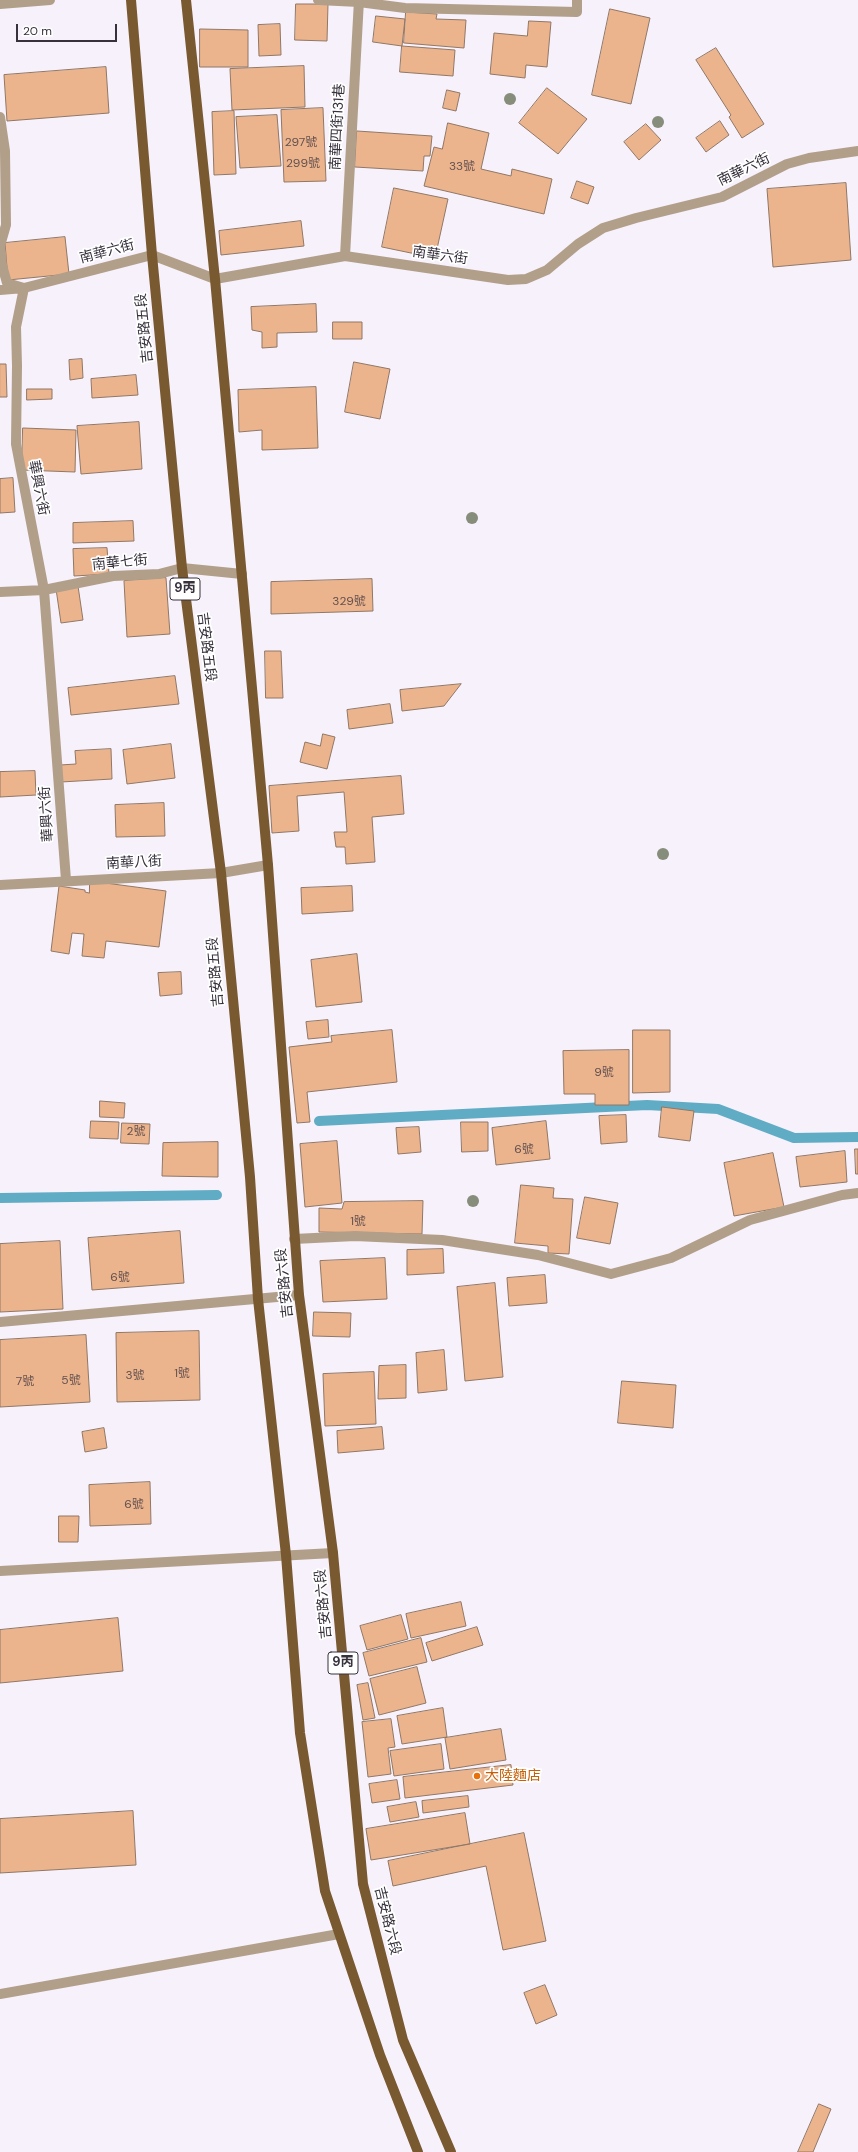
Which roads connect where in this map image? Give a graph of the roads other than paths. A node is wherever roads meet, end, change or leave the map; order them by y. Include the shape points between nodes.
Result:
1 (50, 0) edge
2 (131, 0) edge
3 (186, 0) edge
4 (318, 0) edge
5 (577, 0) edge
6 (359, 1) edge
7 (0, 4) edge
8 (0, 116) edge
9 (858, 151) edge
10 (152, 255) junction
11 (345, 256) junction
12 (216, 279) junction
13 (24, 288) junction
14 (0, 290) edge
15 (182, 568) junction
16 (242, 574) junction
17 (44, 590) junction
18 (0, 592) edge
19 (268, 866) junction
20 (221, 873) junction
21 (66, 880) junction
22 (0, 884) edge
23 (250, 1177) joint
24 (858, 1193) edge
25 (294, 1239) junction
26 (299, 1295) junction
27 (258, 1299) junction
28 (0, 1322) edge
29 (333, 1553) junction
30 (286, 1555) junction
31 (0, 1571) edge
32 (339, 1934) junction
33 (0, 1994) edge
34 (418, 2152) edge
35 (451, 2152) edge

1 - 7 street
2 - 10 main road, 吉安路五段 / 9丙
3 - 12 main road, 9丙
4 - 6 street
5 - 6 street via 577,12 405,8
6 - 11 street, 南華四街131巷
8 - 13 street via 5,151 6,217 0,246 2,265 7,283
9 - 11 street, 南華六街 via 808,158 787,164 722,197 603,228 578,244 547,270 526,279 508,280
10 - 12 street, 南華六街
10 - 13 street, 南華六街
10 - 15 main road, 吉安路五段 / 9丙
11 - 12 street, 南華六街
12 - 16 main road, 9丙
13 - 14 street, 南華六街
13 - 17 street, 華興六街 via 16,327 16,444
15 - 16 street, 南華七街
15 - 17 street, 南華七街 via 159,574 113,576
15 - 20 main road, 吉安路五段 / 9丙
16 - 19 main road, 9丙
17 - 18 street, 南華七街
17 - 21 street, 華興六街
19 - 20 street, 南華八街
19 - 25 main road, 吉安路六段 / 9丙
20 - 21 street, 南華八街
20 - 23 main road, 吉安路五段 / 9丙
21 - 22 street, 南華八街
23 - 27 main road, 吉安路六段 / 9丙
24 - 25 street via 750,1220 671,1258 611,1274 538,1255 442,1240 355,1236
25 - 26 main road, 吉安路六段 / 9丙
26 - 27 street
26 - 29 main road, 吉安路六段 / 9丙
27 - 28 street
27 - 30 main road, 吉安路六段 / 9丙
29 - 30 street
29 - 35 main road, 吉安路六段 / 9丙 via 363,1884 403,2040
30 - 31 street
30 - 32 main road, 吉安路六段 / 9丙 via 300,1733 325,1891
32 - 33 street
32 - 34 main road, 吉安路六段 / 9丙 via 380,2055

